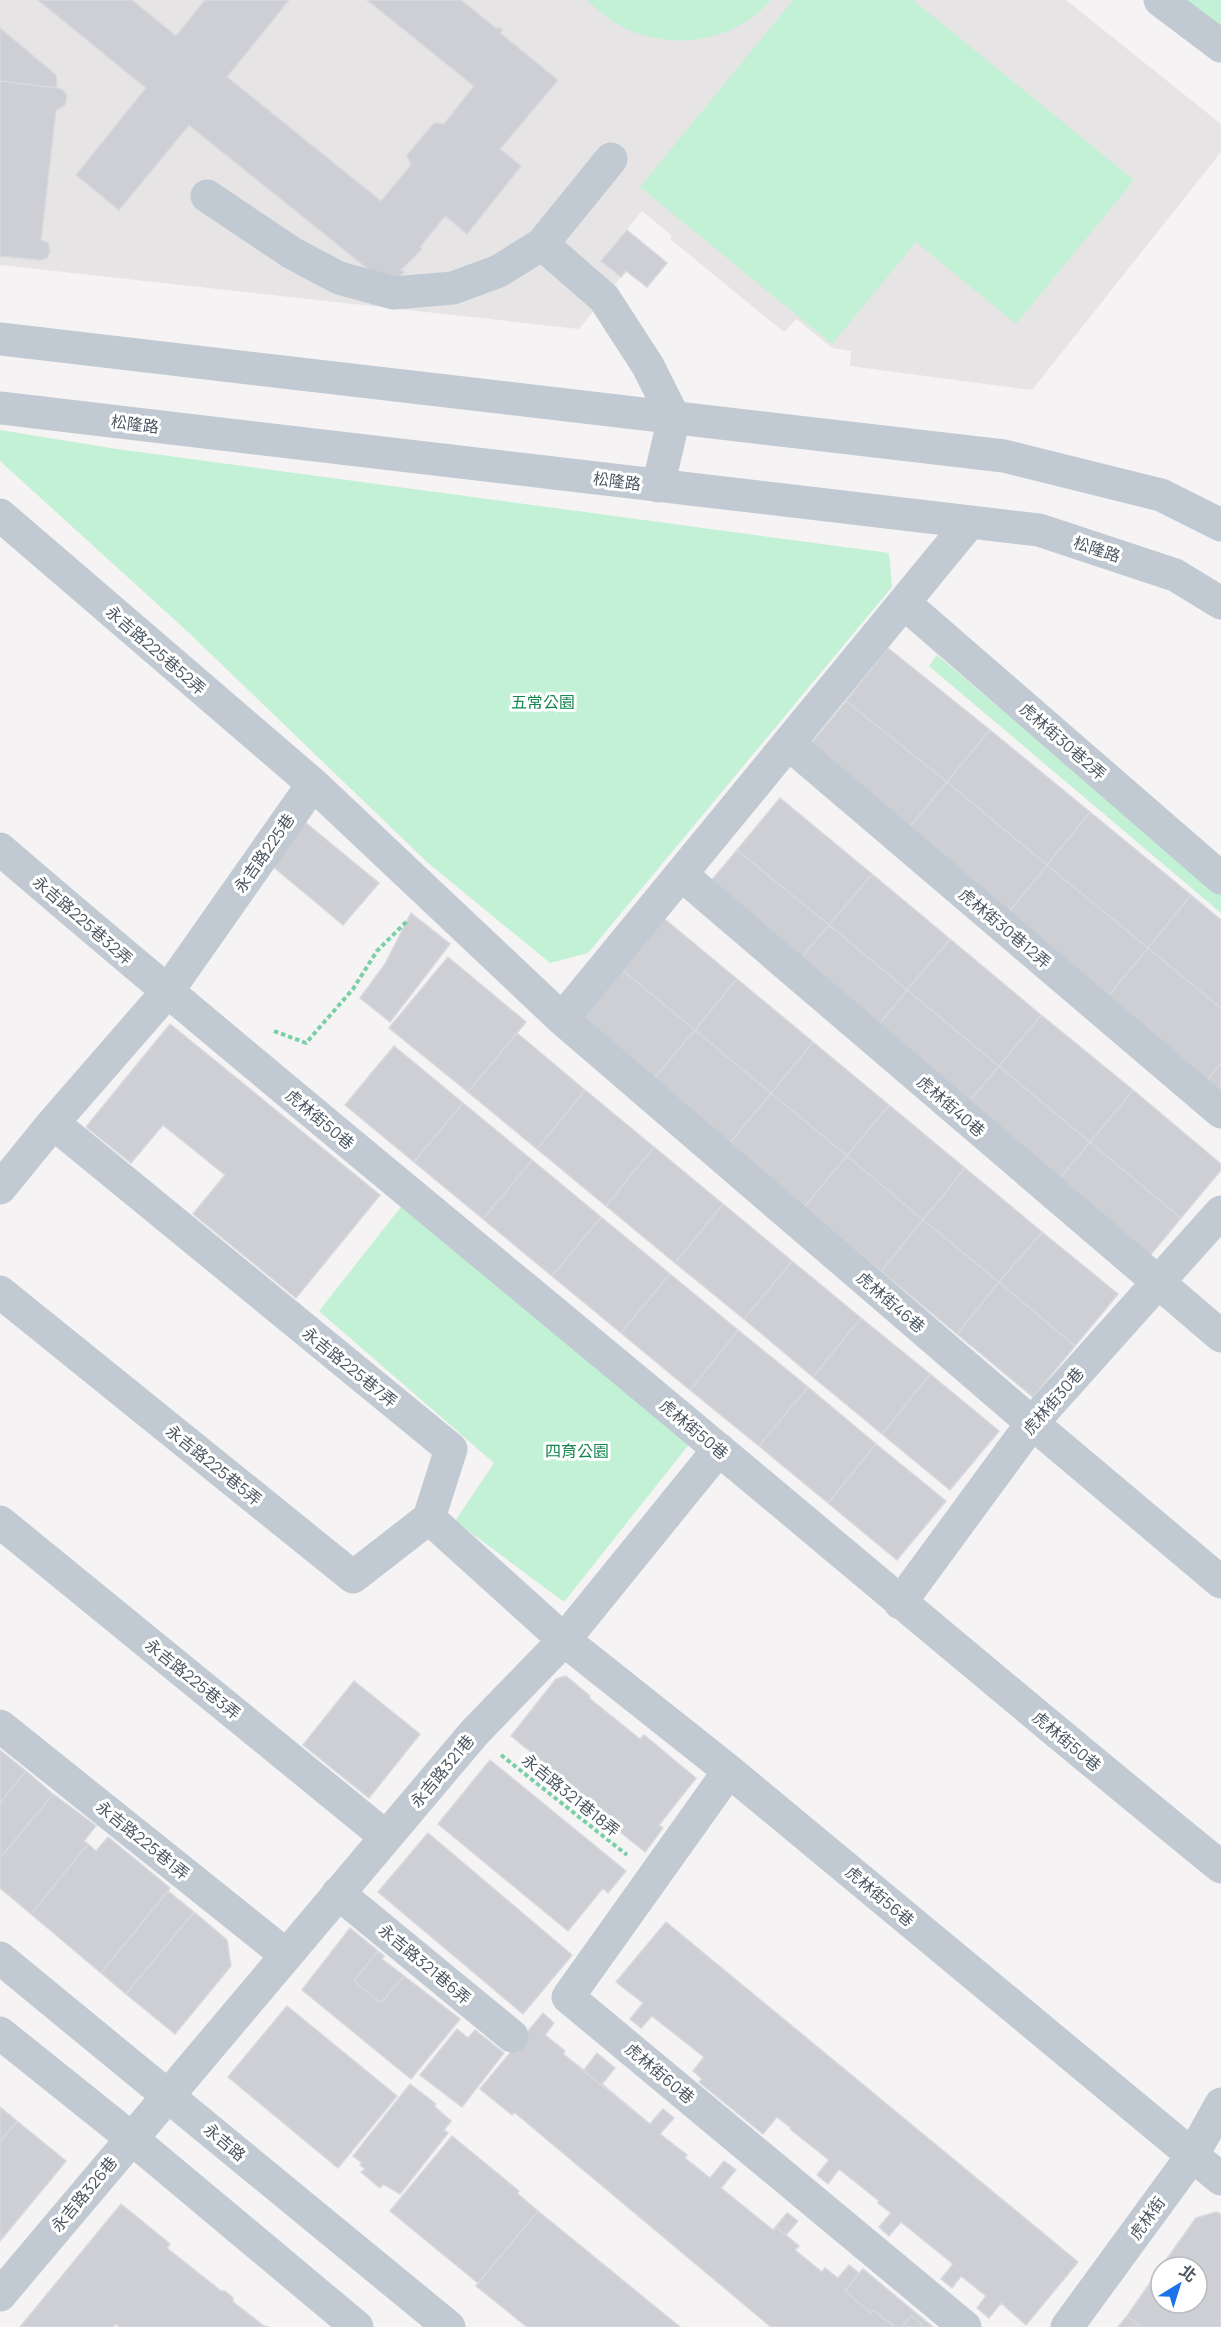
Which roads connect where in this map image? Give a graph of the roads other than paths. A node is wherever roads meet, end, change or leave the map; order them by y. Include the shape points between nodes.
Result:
1 (1160, 0) edge
2 (1221, 46) edge
3 (611, 159) dead end
4 (207, 196) dead end
5 (542, 244) junction
6 (0, 339) edge
7 (0, 408) edge
8 (674, 418) junction
9 (658, 486) junction
10 (0, 515) edge
11 (970, 522) junction
12 (1221, 525) edge
13 (904, 603) junction
14 (1221, 603) edge
15 (789, 744) junction
16 (313, 784) junction
17 (0, 849) edge
18 (682, 875) junction
19 (1221, 878) edge
20 (166, 992) junction
21 (562, 1019) junction
22 (1221, 1112) edge
23 (52, 1123) junction
24 (2, 1181) edge
25 (1221, 1212) edge
26 (1158, 1283) junction
27 (0, 1292) edge
28 (1221, 1336) edge
29 (1032, 1423) junction
30 (719, 1449) junction
31 (429, 1518) junction
32 (0, 1522) edge
33 (1221, 1582) edge
34 (900, 1603) junction
35 (564, 1640) junction
36 (0, 1726) edge
37 (729, 1771) junction
38 (386, 1837) junction
39 (1221, 1867) edge
40 (338, 1893) junction
41 (286, 1955) junction
42 (0, 1958) edge
43 (0, 2033) edge
44 (512, 2036) dead end
45 (167, 2094) junction
46 (1221, 2104) edge
47 (131, 2138) junction
48 (1192, 2156) junction
49 (1221, 2179) edge
50 (0, 2295) edge
51 (357, 2327) edge
52 (449, 2327) edge
53 (965, 2327) edge
54 (1067, 2327) edge

1 - 2 street
3 - 5 street
4 - 5 street via 292,253 339,278 394,293 453,288 499,271
5 - 8 street via 603,298 648,366
6 - 8 street
7 - 9 street, 松隆路
8 - 9 street
8 - 12 street via 1004,456 1161,495
9 - 11 street, 松隆路
10 - 16 street, 永吉路225巷52弄
11 - 13 street
11 - 14 street, 松隆路 via 1039,530 1175,575
13 - 15 street
13 - 19 street, 虎林街30巷2弄
15 - 18 street
15 - 22 street, 虎林街30巷12弄
16 - 20 street, 永吉路225巷
16 - 21 street
17 - 20 street, 永吉路225巷32弄
18 - 21 street
18 - 26 street, 虎林街40巷
20 - 23 street, 永吉路225巷
20 - 30 street, 虎林街50巷
21 - 29 street, 虎林街46巷
23 - 24 street, 永吉路225巷
23 - 31 street, 永吉路225巷7弄 via 451,1449
25 - 26 street, 虎林街30巷
26 - 28 street, 虎林街40巷
26 - 29 street, 虎林街30巷
27 - 31 street, 永吉路225巷5弄 via 353,1577
29 - 33 street, 虎林街46巷
29 - 34 street, 虎林街30巷
30 - 34 street, 虎林街50巷
30 - 35 street, 永吉路321巷
31 - 35 street
32 - 38 street, 永吉路225巷3弄
34 - 39 street, 虎林街50巷
35 - 37 street, 虎林街56巷
35 - 38 street, 永吉路321巷 via 474,1733
36 - 41 street, 永吉路225巷1弄
37 - 48 street, 虎林街56巷
37 - 53 street, 虎林街60巷 via 568,1997
38 - 40 street, 永吉路321巷
40 - 41 street, 永吉路321巷
40 - 44 street, 永吉路321巷6弄
41 - 45 street, 永吉路321巷
42 - 45 street, 永吉路
43 - 47 street
45 - 47 street, 永吉路326巷
45 - 52 street, 永吉路
46 - 48 street, 虎林街
47 - 50 street, 永吉路326巷
47 - 51 street
48 - 49 street, 虎林街56巷
48 - 54 street, 虎林街

